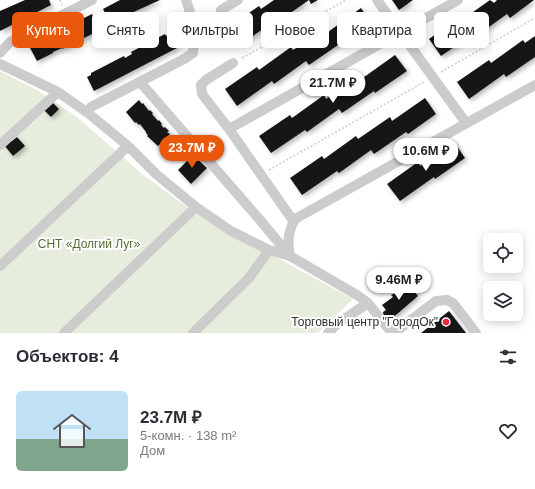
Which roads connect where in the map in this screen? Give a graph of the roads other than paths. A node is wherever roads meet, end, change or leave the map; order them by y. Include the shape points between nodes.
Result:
1 (92, 0) edge
2 (186, 0) edge
3 (238, 0) edge
4 (377, 0) edge
5 (458, 0) edge
6 (221, 10) dead end
7 (386, 12) edge
8 (426, 19) edge
9 (374, 48) edge
10 (412, 48) edge
11 (0, 53) edge
12 (233, 63) road end
13 (0, 64) edge
14 (140, 82) junction
15 (535, 85) edge
16 (58, 92) junction
17 (91, 107) dead end
18 (466, 123) junction
19 (229, 129) junction
20 (0, 145) edge
21 (128, 146) junction
22 (196, 207) junction
23 (294, 222) junction
24 (269, 250) junction
25 (290, 256) junction
26 (0, 266) edge
27 (368, 303) junction
28 (64, 333) edge
29 (193, 333) edge
30 (328, 333) edge
31 (393, 333) edge
32 (476, 333) edge

1 - 11 street via 10,42
2 - 14 street via 192,16 193,53
3 - 6 street
4 - 7 street
5 - 8 street
9 - 19 street
10 - 18 street
12 - 19 street via 201,85 202,94
13 - 16 street
14 - 17 street
14 - 25 street
15 - 18 street
16 - 20 street
16 - 21 street
18 - 23 street via 295,219
19 - 23 street
21 - 22 street via 156,174
21 - 26 street
22 - 24 street via 231,231
22 - 28 street
23 - 25 street via 290,229 288,244
24 - 25 street
24 - 29 street via 249,278
25 - 27 street
27 - 30 street
27 - 31 street
31 - 32 street via 436,301 441,300 453,303

